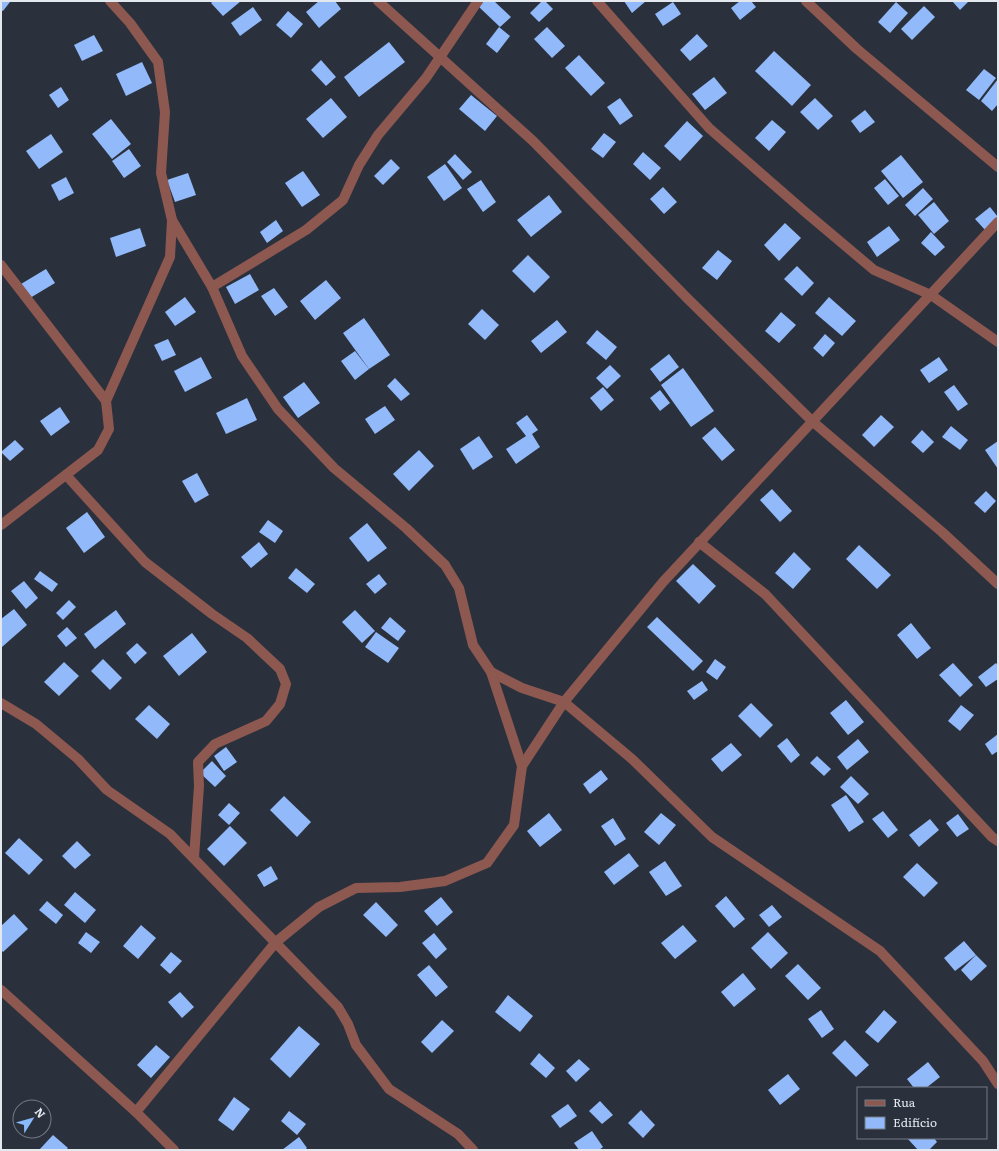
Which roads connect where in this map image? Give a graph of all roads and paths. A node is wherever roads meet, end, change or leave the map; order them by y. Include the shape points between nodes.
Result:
1 (110, 1) edge
2 (378, 1) edge
3 (478, 1) edge
4 (597, 1) edge
5 (806, 1) edge
6 (441, 57) junction
7 (998, 167) edge
8 (172, 220) junction
9 (998, 222) edge
10 (1, 265) edge
11 (212, 287) junction
12 (931, 295) junction
13 (998, 342) edge
14 (106, 400) junction
15 (812, 421) junction
16 (66, 475) junction
17 (1, 525) edge
18 (699, 542) junction
19 (998, 584) edge
20 (492, 672) junction
21 (564, 702) junction
22 (1, 703) edge
23 (522, 766) junction
24 (998, 841) edge
25 (194, 858) junction
26 (276, 942) junction
27 (1, 990) edge
28 (998, 1084) edge
29 (136, 1112) junction
30 (174, 1150) edge
31 (473, 1150) edge

1 - 8 street via 130,23 158,62 165,112 161,173
2 - 6 street
3 - 6 street
4 - 12 street via 709,128 874,270
5 - 7 street via 857,50
6 - 11 street via 378,135 359,165 343,200 306,230
6 - 15 street via 533,141
8 - 11 street
8 - 14 street via 170,257
9 - 12 street
10 - 14 street
11 - 20 street via 242,356 278,410 334,468 406,528 445,565 459,588 473,645
12 - 13 street
12 - 15 street
14 - 16 street via 109,429 98,450
15 - 18 street
15 - 19 street via 942,532
16 - 17 street
16 - 25 street via 145,562 247,638 280,669 286,684 280,704 266,721 215,744 198,762
18 - 21 street
18 - 24 street via 764,594
20 - 21 street via 522,688
20 - 23 street
21 - 23 street
21 - 28 street via 632,759 712,837 880,951 984,1061
22 - 25 street via 36,724 78,759 107,790 170,834
23 - 26 street via 514,825 487,863 445,881 356,888 319,907
25 - 26 street
26 - 29 street
26 - 31 street via 338,1007 356,1045 389,1089 458,1134
27 - 29 street
29 - 30 street

